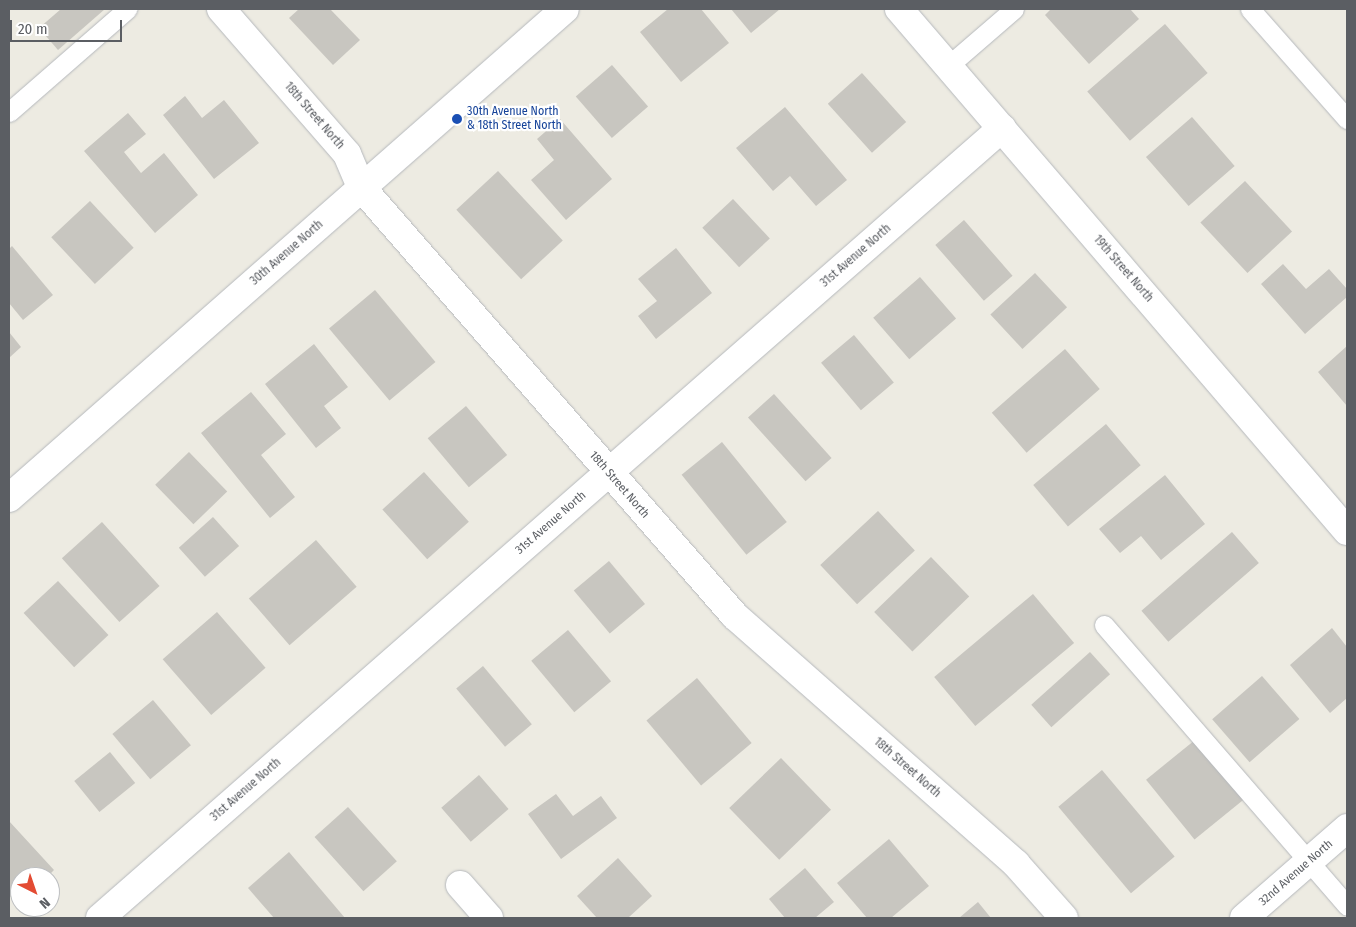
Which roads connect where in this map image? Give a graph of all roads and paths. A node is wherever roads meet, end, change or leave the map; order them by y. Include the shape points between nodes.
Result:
1 (127, 9) edge
2 (221, 9) edge
3 (565, 9) edge
4 (899, 9) edge
5 (1014, 9) edge
6 (1250, 9) edge
7 (948, 66) junction
8 (9, 112) edge
9 (1347, 119) edge
10 (1002, 128) junction
11 (361, 187) junction
12 (608, 473) junction
13 (9, 498) edge
14 (1347, 531) edge
15 (1104, 625) dead end
16 (1347, 828) edge
17 (1309, 862) junction
18 (460, 885) dead end
19 (1347, 906) edge
20 (100, 918) edge
21 (489, 918) edge
22 (1064, 918) edge
23 (1244, 918) edge

1 - 8 lane
2 - 11 street, 18th Street North via 347,154
3 - 11 street, 30th Avenue North
4 - 7 street, 19th Street North
5 - 7 lane
6 - 9 lane
7 - 10 street, 19th Street North
10 - 12 street, 31st Avenue North
10 - 14 street, 19th Street North
11 - 12 street, 18th Street North
11 - 13 street, 30th Avenue North
12 - 20 street, 31st Avenue North
12 - 22 street, 18th Street North via 735,616 1016,864
15 - 17 lane
16 - 17 street, 32nd Avenue North
17 - 19 lane
17 - 23 street, 32nd Avenue North
18 - 21 street

